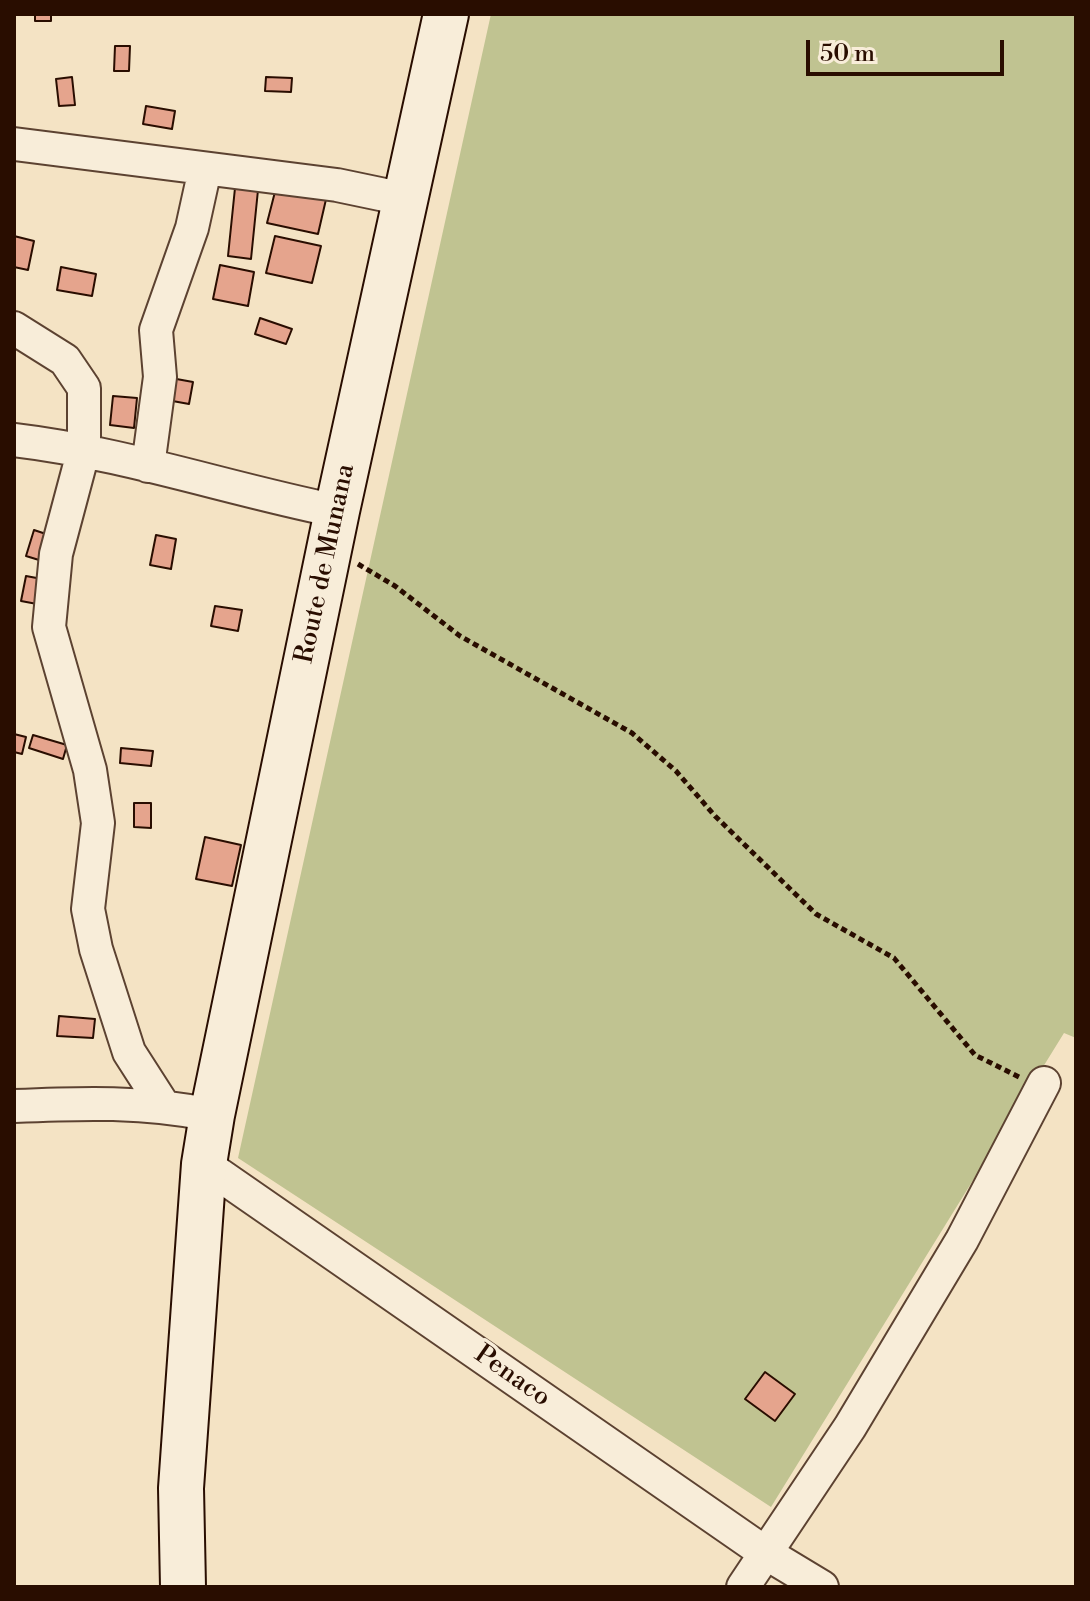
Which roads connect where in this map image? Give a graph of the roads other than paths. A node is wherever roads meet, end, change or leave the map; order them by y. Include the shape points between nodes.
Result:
1 (446, 14) edge
2 (14, 144) edge
3 (205, 169) junction
4 (404, 199) junction
5 (14, 328) edge
6 (14, 440) edge
7 (84, 449) junction
8 (148, 466) junction
9 (333, 529) junction
10 (1044, 1083) road end
11 (163, 1105) junction
12 (14, 1106) edge
13 (212, 1115) junction
14 (204, 1164) junction
15 (764, 1552) junction
16 (183, 1587) edge
17 (743, 1587) edge
18 (822, 1587) edge

1 - 4 main road, Route de Munana
2 - 3 street
3 - 4 street
3 - 8 street via 192,228 156,330 160,377
4 - 9 main road, Route de Munana
5 - 7 street via 77,372 84,388
6 - 7 street
7 - 8 street
7 - 11 street via 56,554 49,627 98,823 88,909 96,949 129,1052
8 - 9 street
9 - 13 main road, Route de Munana
10 - 15 street via 938,1280 850,1427
11 - 12 street
11 - 13 street
13 - 14 main road, Route de Munana
14 - 15 street, Penaco
14 - 16 main road, Route de Munana via 181,1488
15 - 17 street
15 - 18 street, Penaco

